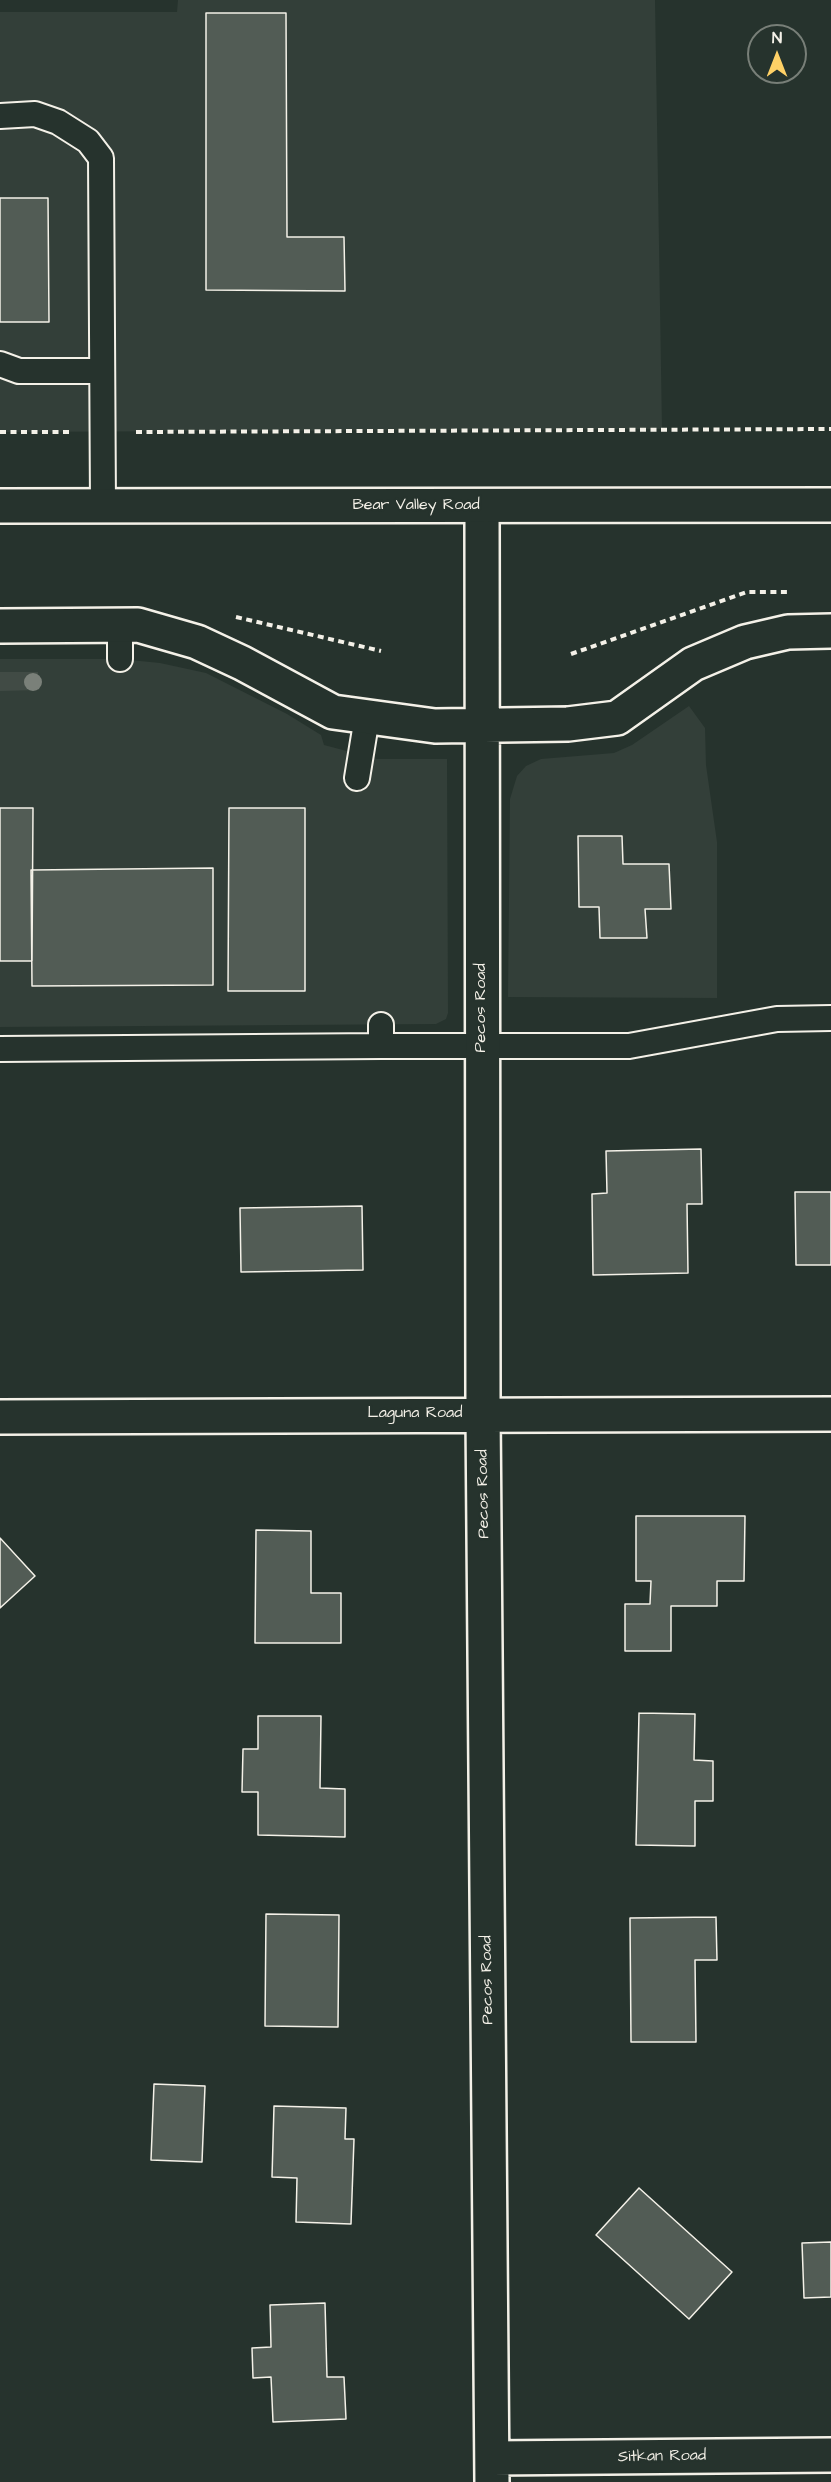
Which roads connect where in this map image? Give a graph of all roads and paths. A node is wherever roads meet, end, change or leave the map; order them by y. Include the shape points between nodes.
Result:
1 (0, 116) edge
2 (0, 364) edge
3 (102, 371) junction
4 (831, 429) edge
5 (0, 432) edge
6 (103, 432) junction
7 (831, 505) edge
8 (0, 506) edge
9 (103, 506) junction
10 (482, 506) junction
11 (800, 592) dead end
12 (120, 625) junction
13 (0, 626) edge
14 (831, 631) edge
15 (571, 654) dead end
16 (120, 659) dead end
17 (367, 717) junction
18 (484, 725) junction
19 (357, 778) dead end
20 (831, 1018) edge
21 (482, 1046) junction
22 (0, 1049) edge
23 (483, 1414) junction
24 (831, 1414) edge
25 (0, 1417) edge
26 (831, 2455) edge
27 (493, 2470) edge

1 - 3 lane via 35,114 58,122 88,141 101,158
2 - 3 lane via 19,371
3 - 6 lane
4 - 6 path
5 - 6 path
6 - 9 lane
7 - 10 street, Bear Valley Road
8 - 9 street, Bear Valley Road
9 - 10 street, Bear Valley Road
10 - 18 street, Pecos Road
11 - 15 path via 747,592
12 - 13 street
12 - 16 lane
12 - 17 street via 138,625 197,642 333,712
14 - 18 street via 788,632 745,642 693,664 617,718 568,724
17 - 18 street via 435,726
17 - 19 lane
18 - 21 street, Pecos Road
20 - 21 lane via 777,1019 629,1046
21 - 22 lane via 381,1035
21 - 23 street, Pecos Road
23 - 24 street, Laguna Road
23 - 25 street, Laguna Road
23 - 27 street, Pecos Road
26 - 27 street, Sitkan Road

